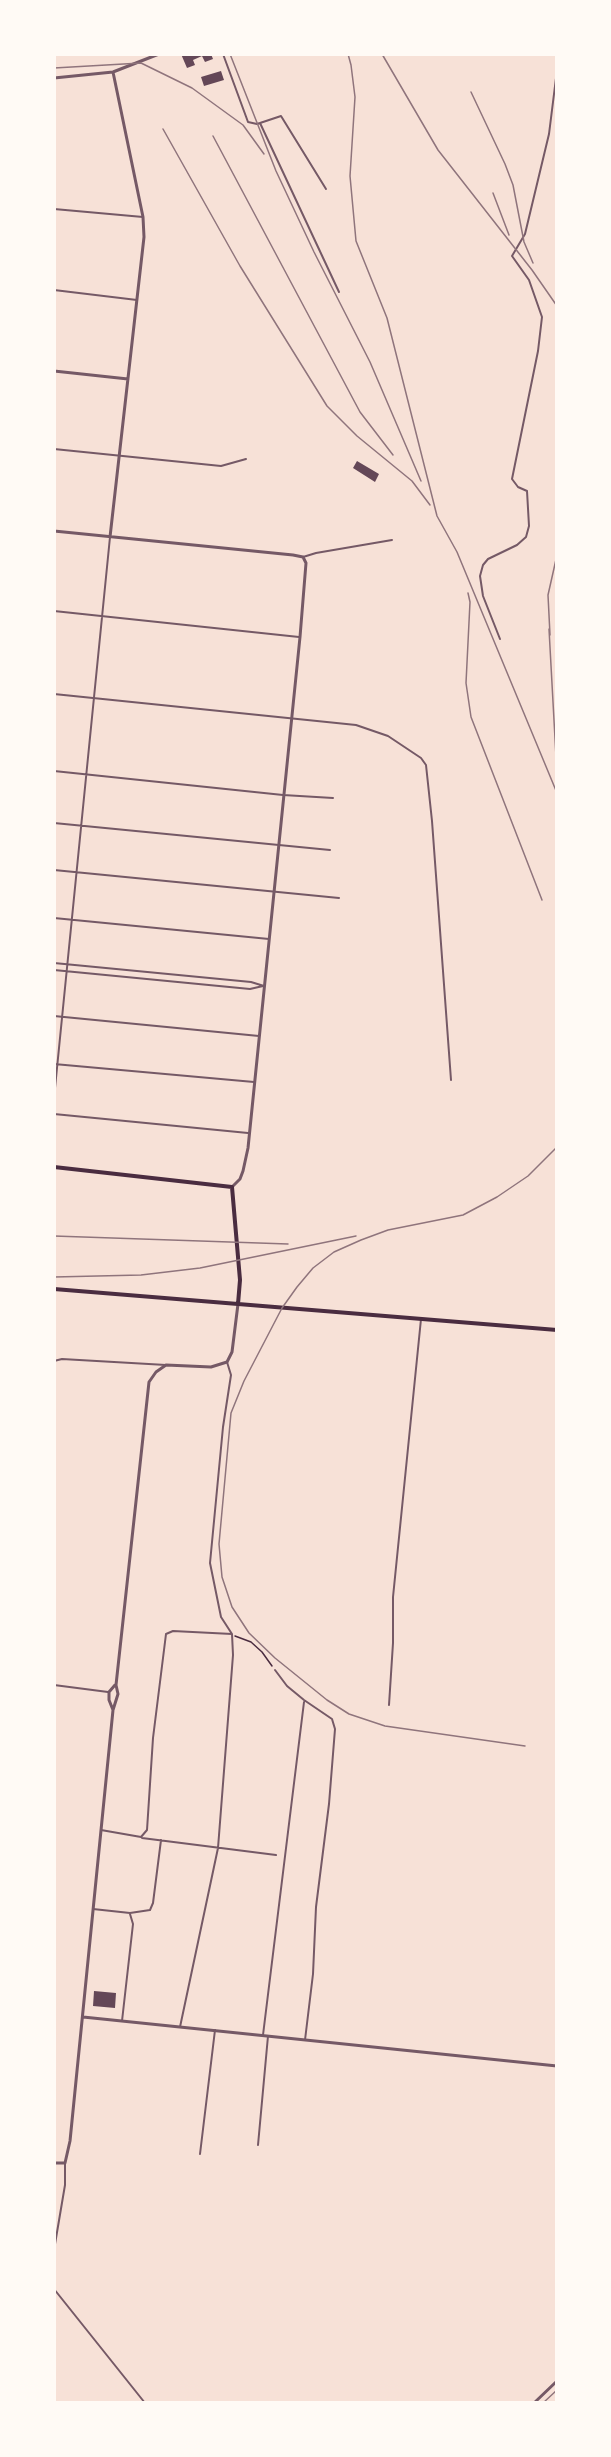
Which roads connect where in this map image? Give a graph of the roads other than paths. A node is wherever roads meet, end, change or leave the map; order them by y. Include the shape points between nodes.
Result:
1 (159, 54) edge
2 (223, 54) edge
3 (557, 70) edge
4 (113, 72) junction
5 (54, 78) edge
6 (260, 123) junction
7 (326, 189) dead end
8 (54, 209) edge
9 (143, 217) junction
10 (54, 290) edge
11 (339, 292) dead end
12 (137, 300) junction
13 (54, 371) edge
14 (128, 379) junction
15 (54, 449) edge
16 (118, 456) junction
17 (246, 459) dead end
18 (54, 531) edge
19 (110, 537) junction
20 (392, 540) dead end
21 (303, 558) junction
22 (54, 611) edge
23 (102, 616) junction
24 (300, 637) junction
25 (500, 639) dead end
26 (54, 694) edge
27 (95, 698) junction
28 (291, 717) junction
29 (54, 771) edge
30 (87, 774) junction
31 (283, 795) junction
32 (333, 798) dead end
33 (54, 823) edge
34 (82, 826) junction
35 (279, 844) junction
36 (330, 850) dead end
37 (54, 870) edge
38 (77, 872) junction
39 (274, 891) junction
40 (339, 898) dead end
41 (54, 918) edge
42 (72, 920) junction
43 (270, 939) junction
44 (54, 963) edge
45 (69, 964) junction
46 (54, 970) edge
47 (68, 972) junction
48 (264, 986) junction
49 (54, 1016) edge
50 (63, 1017) junction
51 (260, 1036) junction
52 (56, 1064) edge
53 (451, 1080) dead end
54 (255, 1082) junction
55 (54, 1098) edge
56 (54, 1114) edge
57 (250, 1133) junction
58 (54, 1167) edge
59 (232, 1187) junction
60 (54, 1288) edge
61 (238, 1304) junction
62 (421, 1320) junction
63 (557, 1330) edge
64 (54, 1361) edge
65 (227, 1362) junction
66 (166, 1365) junction
67 (232, 1634) junction
68 (274, 1671) road end
69 (54, 1685) edge
70 (116, 1685) junction
71 (109, 1692) junction
72 (304, 1700) junction
73 (389, 1705) dead end
74 (113, 1710) junction
75 (101, 1830) junction
76 (141, 1837) junction
77 (161, 1840) junction
78 (219, 1848) junction
79 (276, 1855) dead end
80 (93, 1909) junction
81 (130, 1913) junction
82 (82, 2017) junction
83 (122, 2021) junction
84 (180, 2027) junction
85 (215, 2030) junction
86 (266, 2036) junction
87 (305, 2040) junction
88 (557, 2066) edge
89 (258, 2145) dead end
90 (200, 2154) dead end
91 (54, 2163) edge
92 (65, 2163) junction
93 (54, 2250) edge
94 (54, 2289) edge
95 (557, 2381) edge
96 (145, 2403) edge
97 (534, 2403) edge

1 - 4 street
2 - 6 street via 248,122
3 - 25 street via 549,134 525,234 512,256 529,280 542,317 512,479 526,491 530,526 517,545 488,559 480,576 483,596
4 - 5 street
4 - 9 street
6 - 7 street via 281,116
6 - 11 street
8 - 9 street
9 - 12 street
10 - 12 street
12 - 14 street
13 - 14 street
14 - 16 street
15 - 16 street
16 - 17 street via 221,466
16 - 19 street
18 - 19 street
19 - 21 street
19 - 23 street
20 - 21 street
21 - 24 street via 306,568
22 - 23 street
23 - 24 street
23 - 27 street
24 - 28 street
26 - 27 street
27 - 28 street
27 - 30 street
28 - 31 street
28 - 53 street via 372,729 408,748 426,765
29 - 30 street
30 - 31 street
30 - 34 street
31 - 32 street
31 - 35 street
33 - 34 street
34 - 35 street
34 - 38 street
35 - 36 street
35 - 39 street
37 - 38 street
38 - 39 street
38 - 42 street
39 - 40 street
39 - 43 street
41 - 42 street
42 - 43 street
42 - 45 street
43 - 48 street
44 - 45 street
45 - 47 street
45 - 48 street
46 - 47 street
47 - 48 street via 250,989
47 - 50 street
48 - 51 street
49 - 50 street
50 - 51 street
50 - 52 street
51 - 54 street
52 - 54 street
52 - 55 street
54 - 57 street
56 - 57 street
57 - 59 street via 243,1171
58 - 59 main road
59 - 61 main road
60 - 61 main road
61 - 62 main road
61 - 65 street via 232,1352
62 - 63 main road
62 - 73 street via 393,1597
64 - 66 street
65 - 66 street via 211,1367
65 - 67 street via 231,1375 210,1563 221,1617
66 - 70 street via 149,1382
67 - 76 street via 172,1630 166,1635 147,1830
67 - 78 street
68 - 72 street
69 - 71 street
70 - 71 street
70 - 74 street via 118,1694
71 - 74 street
72 - 86 street
72 - 87 street via 332,1719 335,1729
74 - 75 street
75 - 76 street
75 - 80 street
76 - 77 street
77 - 78 street
77 - 81 street via 153,1903 150,1910
78 - 79 street
78 - 84 street
80 - 81 street
80 - 82 street
81 - 83 street via 133,1924
82 - 83 street
82 - 92 street
83 - 84 street
84 - 85 street
85 - 86 street
85 - 90 street
86 - 87 street
86 - 89 street
87 - 88 street
91 - 92 street
92 - 93 street
94 - 96 street
95 - 97 street

